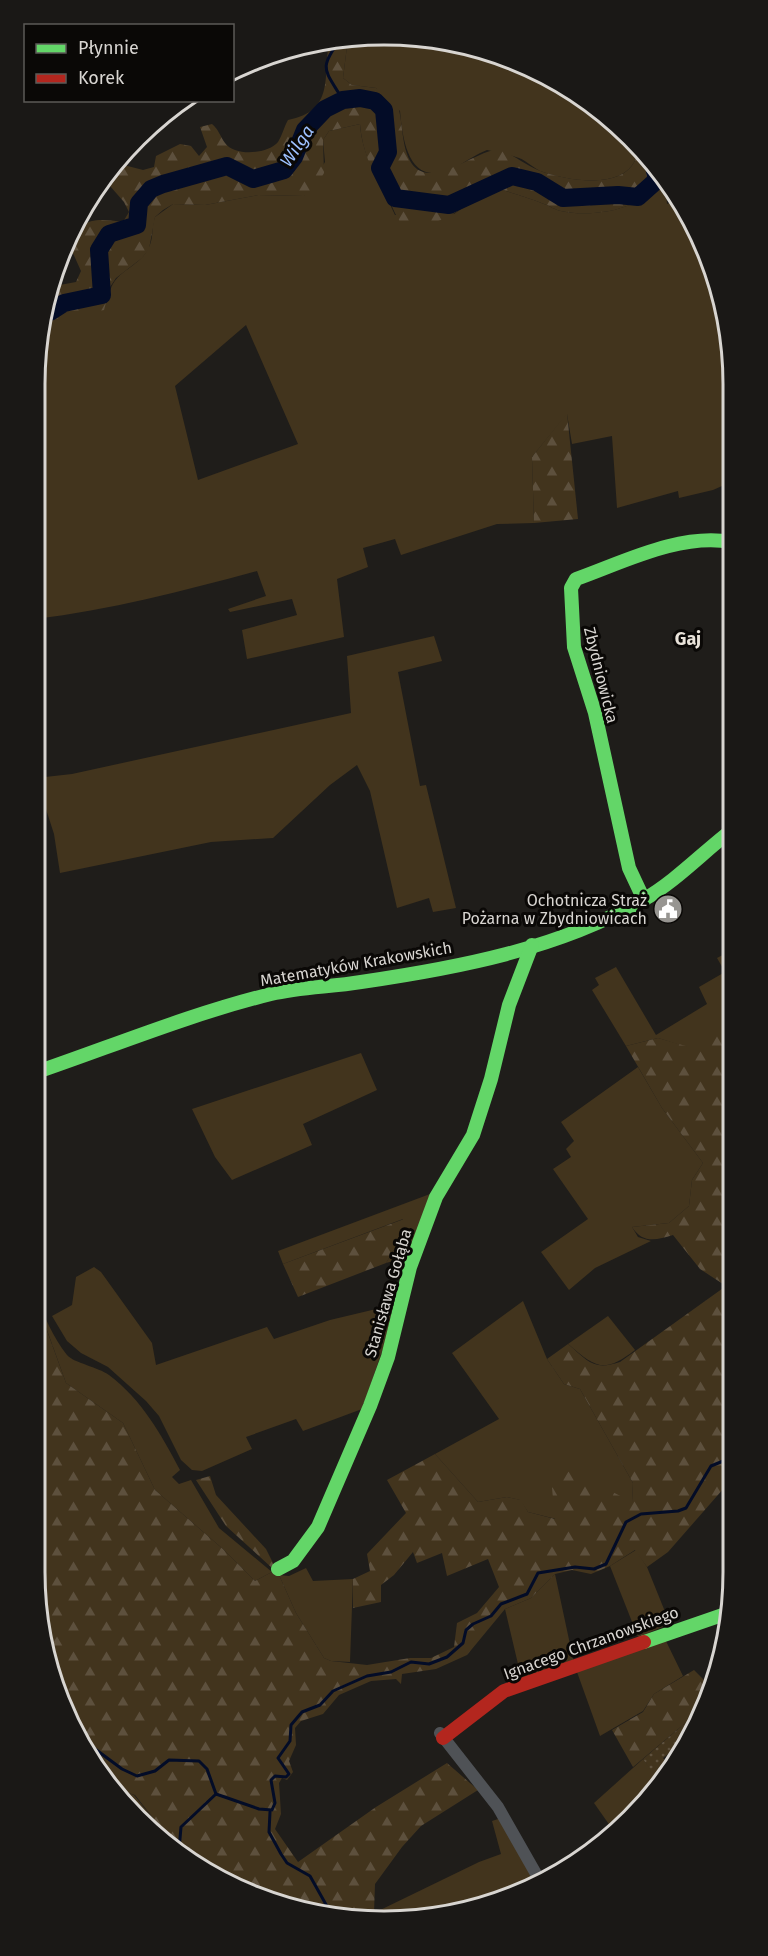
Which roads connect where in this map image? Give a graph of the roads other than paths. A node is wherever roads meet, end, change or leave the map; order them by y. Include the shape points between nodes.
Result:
1 (723, 539) edge
2 (723, 838) edge
3 (644, 900) junction
4 (532, 945) junction
5 (45, 1069) edge
6 (278, 1569) dead end
7 (720, 1616) edge
8 (442, 1735) joint
9 (537, 1875) edge

1 - 3 street, Zbydniowicka via 673,546 576,579 570,588 574,647 595,713 629,868
2 - 3 street, Matematyków Krakowskich
3 - 4 street, Matematyków Krakowskich via 600,921
4 - 5 street, Matematyków Krakowskich via 370,981 273,993
4 - 6 street, Stanisława Gołąba via 509,1005 492,1079 473,1135 436,1197 410,1267 388,1356 370,1406 318,1527 293,1561
7 - 8 street, Ignacego Chrzanowskiego via 504,1691
8 - 9 street via 498,1807

